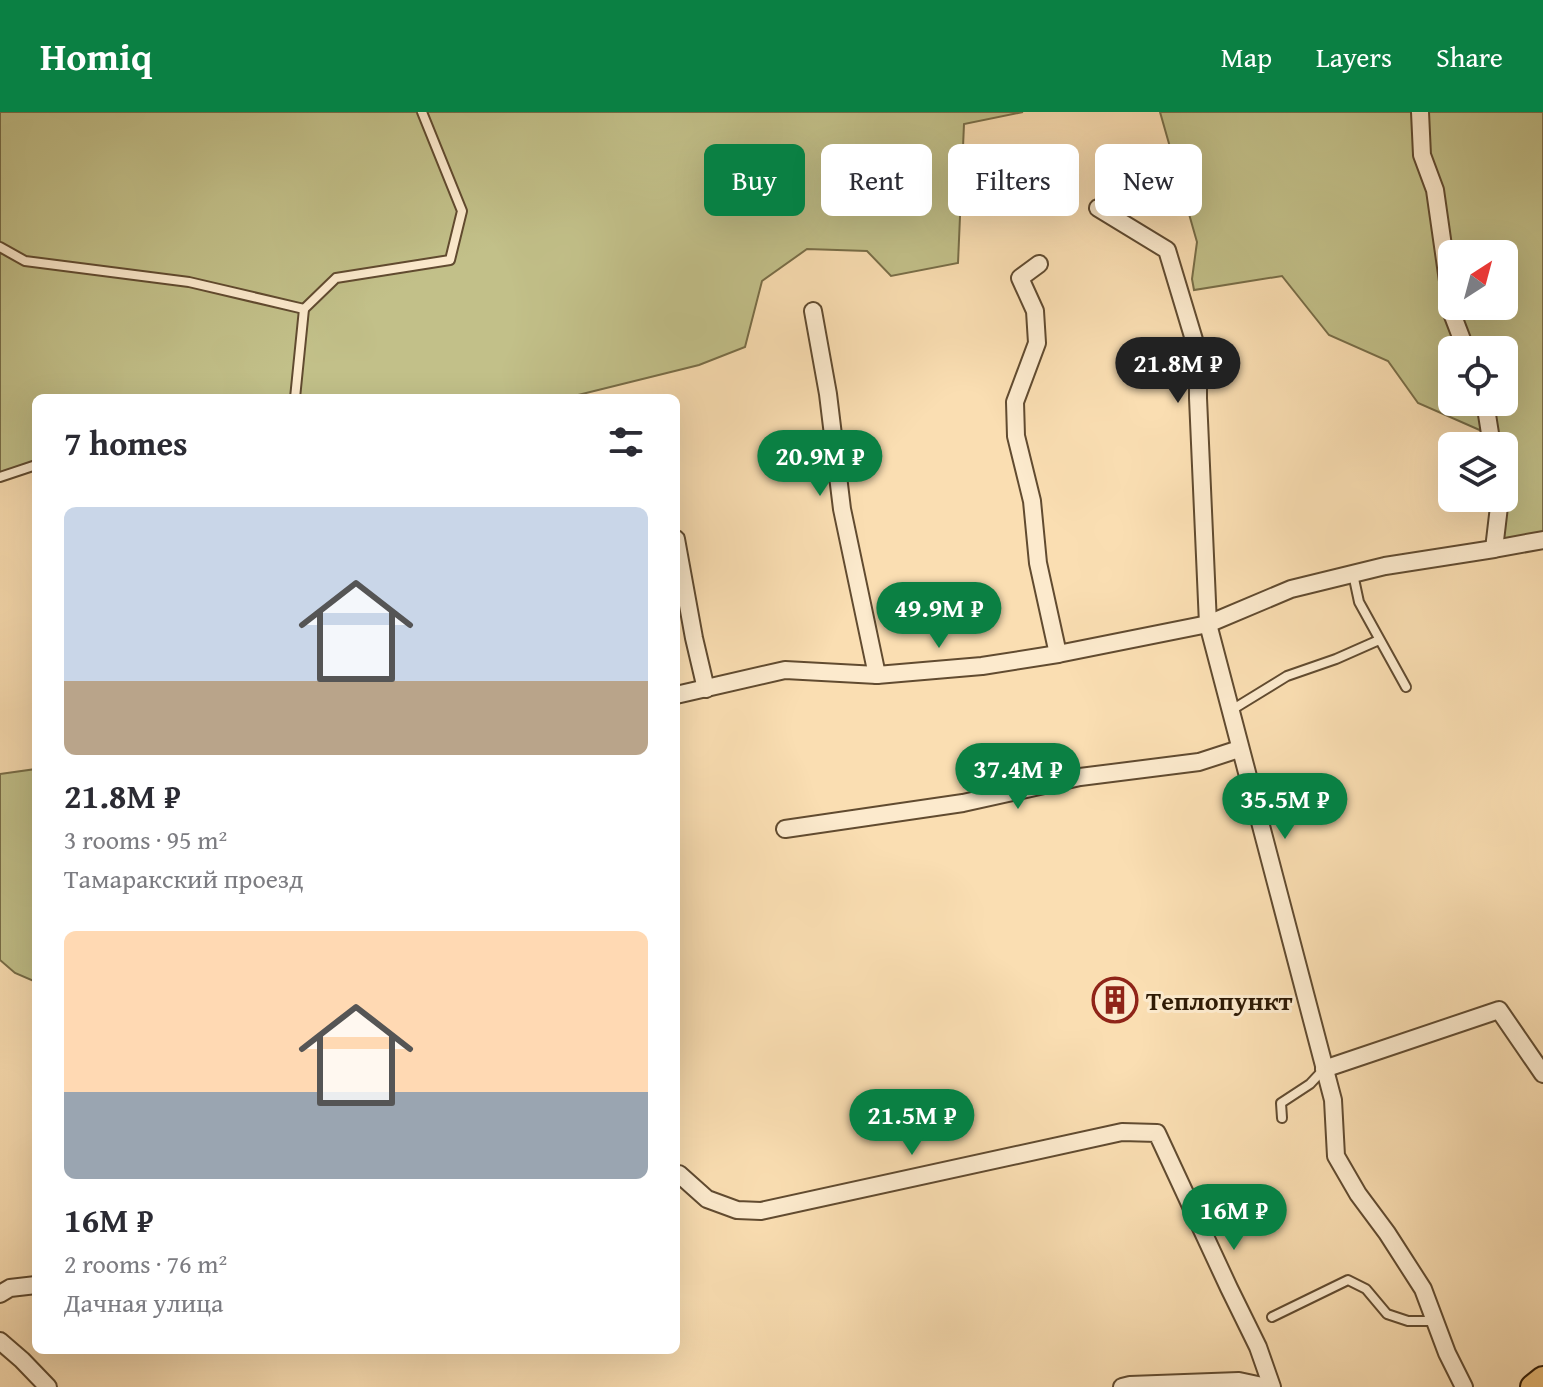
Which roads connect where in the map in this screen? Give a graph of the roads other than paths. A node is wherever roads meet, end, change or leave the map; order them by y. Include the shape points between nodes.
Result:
1 (422, 112) edge
2 (1420, 112) edge
3 (1111, 216) edge
4 (0, 247) edge
5 (1039, 264) dead end
6 (304, 309) junction
7 (813, 311) dead end
8 (1461, 336) edge
9 (295, 394) edge
10 (32, 466) edge
11 (0, 477) edge
12 (1498, 512) edge
13 (1543, 540) edge
14 (1494, 549) junction
15 (680, 561) edge
16 (1353, 574) junction
17 (1208, 624) junction
18 (1379, 640) junction
19 (1058, 654) junction
20 (877, 675) junction
21 (1406, 687) dead end
22 (706, 689) junction
23 (680, 694) edge
24 (1230, 711) junction
25 (1239, 749) junction
26 (785, 829) dead end
27 (1540, 1062) edge
28 (1324, 1069) junction
29 (1282, 1118) dead end
30 (680, 1172) edge
31 (32, 1285) edge
32 (0, 1294) edge
33 (1272, 1317) dead end
34 (1435, 1321) junction
35 (0, 1341) edge
36 (1543, 1379) edge
37 (1238, 1384) edge
38 (1127, 1386) edge
39 (48, 1387) edge
40 (1269, 1387) edge
41 (1464, 1387) edge
42 (1533, 1387) edge

1 - 6 lane via 462,211 450,260 336,278
2 - 8 street via 1422,155 1435,190 1453,316
3 - 17 street via 1167,250 1198,353
4 - 6 lane via 25,261 189,282
5 - 19 street via 1020,278 1035,311 1037,343 1015,402 1016,436
6 - 9 lane
7 - 20 street via 842,509
10 - 11 lane
12 - 14 street
13 - 14 street
14 - 16 street
15 - 22 street
16 - 17 street via 1291,589
16 - 18 lane via 1359,602
17 - 19 street
17 - 24 street
18 - 21 lane
18 - 24 lane via 1287,676
19 - 20 street
20 - 22 street via 785,670
22 - 23 street
24 - 25 street
25 - 26 street via 1199,762 1080,777 963,803
25 - 28 street
27 - 28 street via 1499,1010
28 - 29 lane via 1281,1103
28 - 34 street via 1333,1100 1336,1156 1423,1289
30 - 40 street via 707,1199 737,1210 761,1211 1122,1132 1157,1133 1258,1347
31 - 32 street
33 - 34 lane via 1348,1280 1366,1289 1387,1314
34 - 41 street
35 - 39 street
36 - 42 main road
37 - 38 street
37 - 40 street

